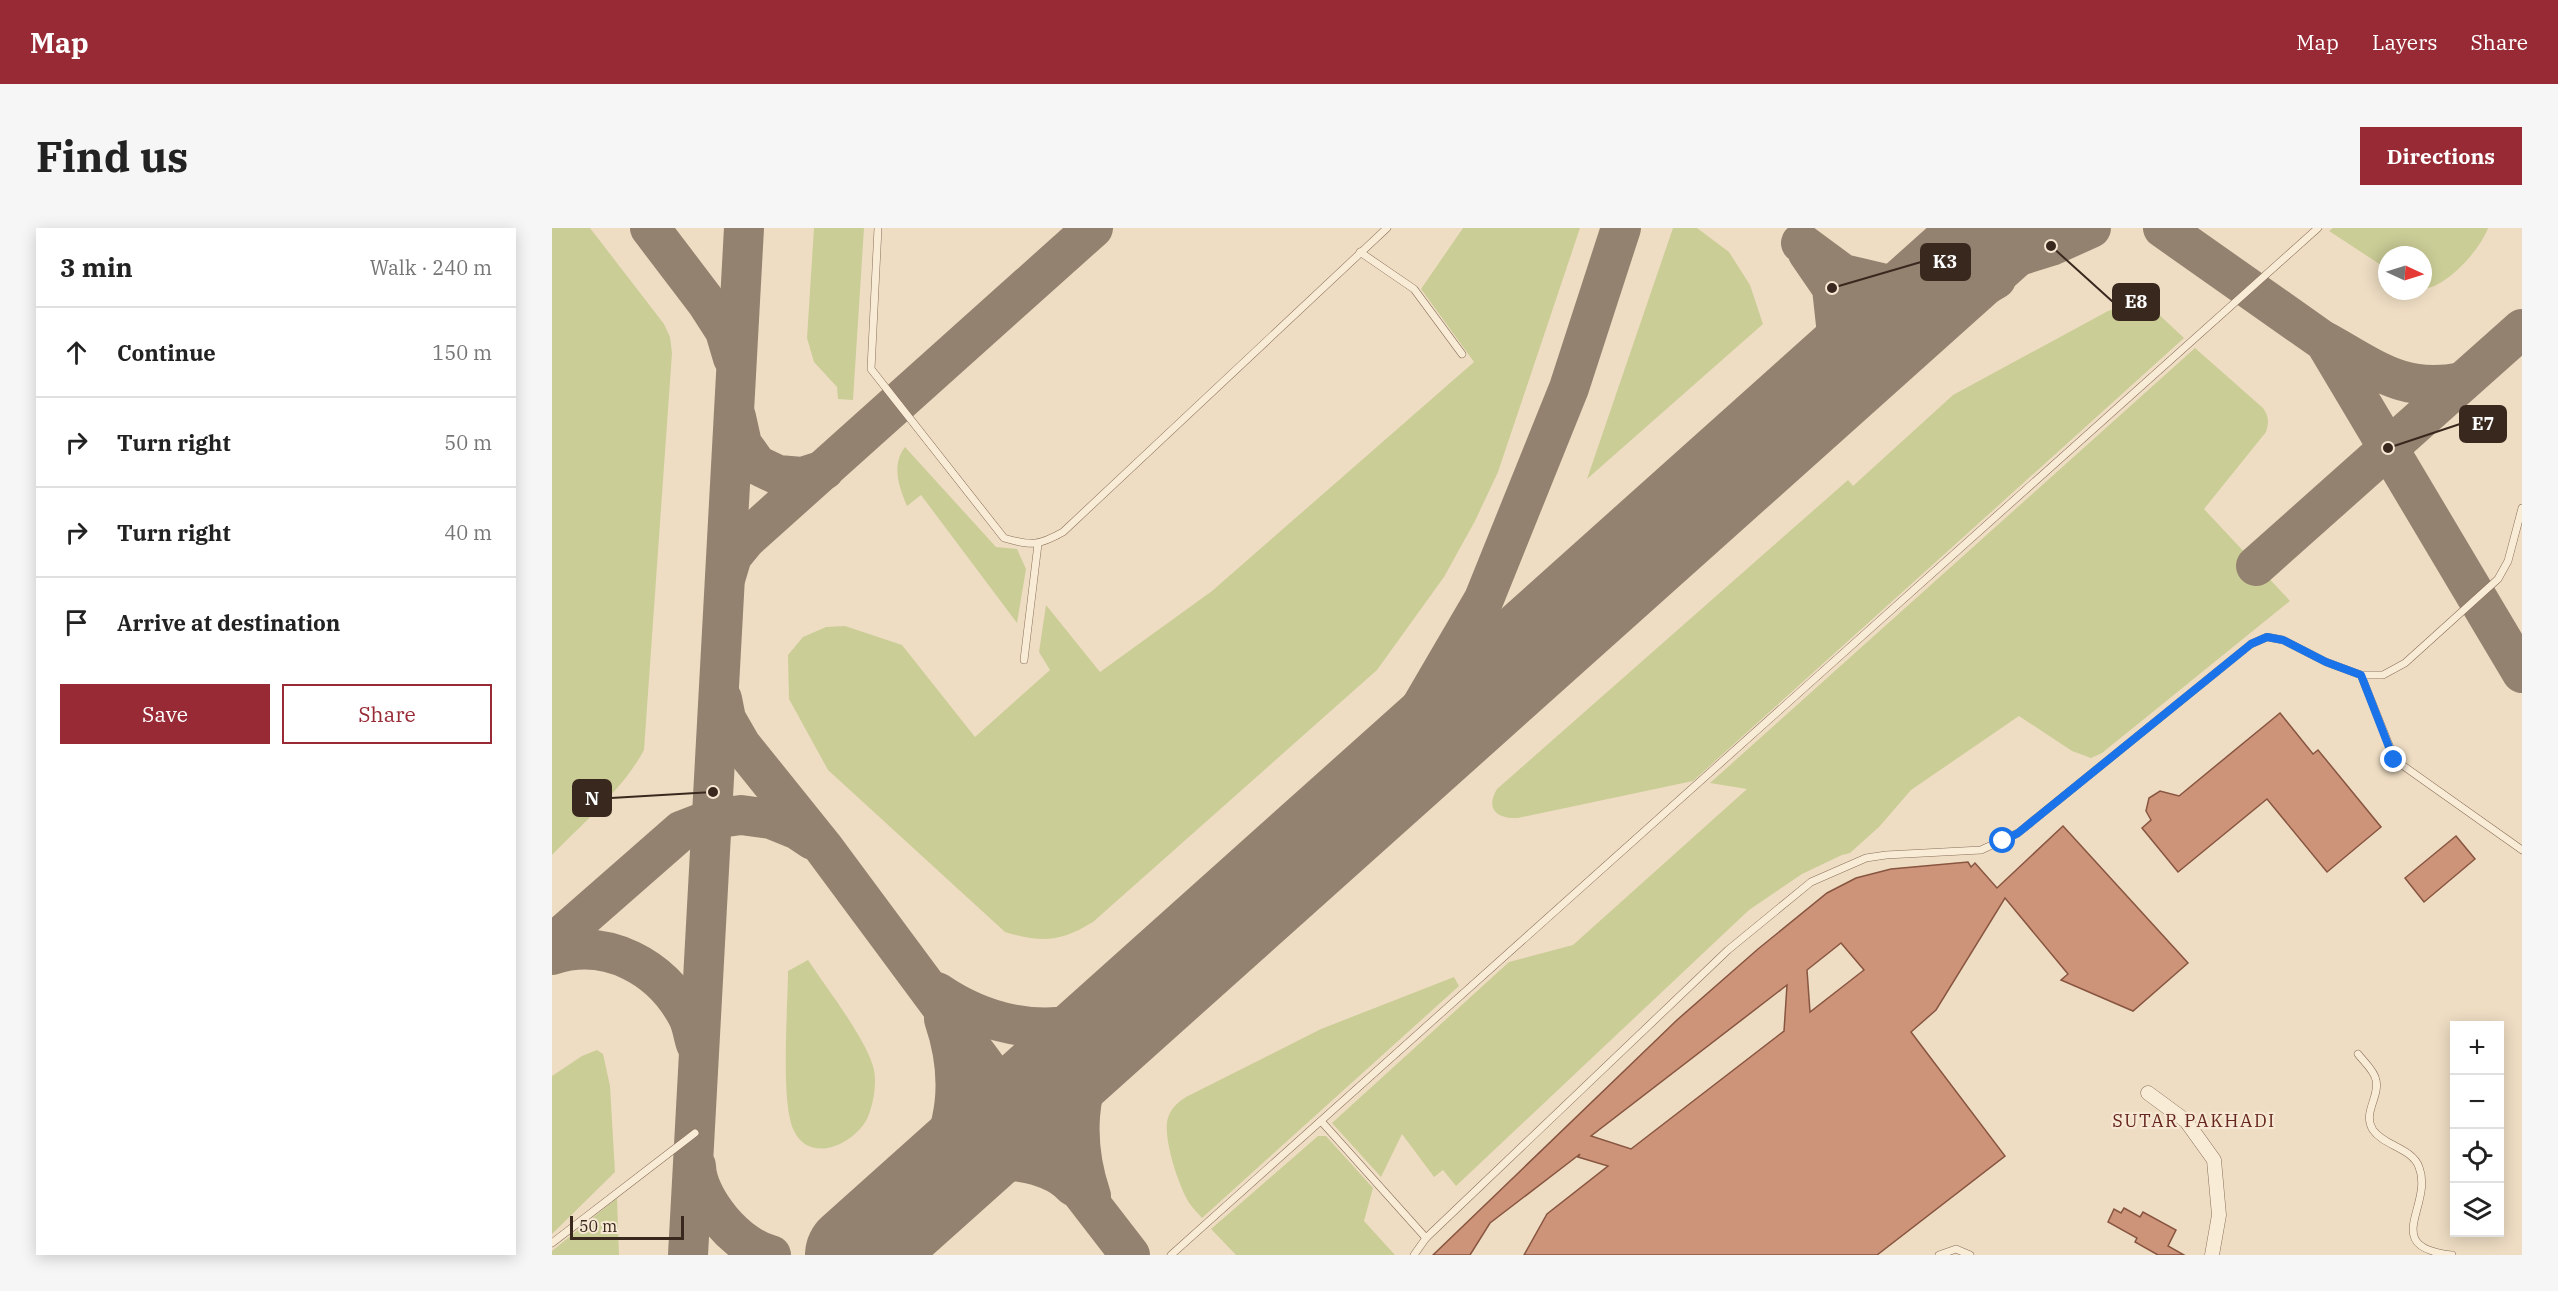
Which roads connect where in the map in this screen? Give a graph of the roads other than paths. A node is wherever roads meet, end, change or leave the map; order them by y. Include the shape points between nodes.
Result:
1 (878, 228) edge
2 (1387, 228) edge
3 (2318, 228) edge
4 (1360, 252) junction
5 (1462, 354) dead end
6 (2522, 508) edge
7 (1038, 544) junction
8 (1024, 660) dead end
9 (2361, 675) junction
10 (2522, 850) edge
11 (2358, 1054) dead end
12 (2148, 1093) dead end
13 (1321, 1121) junction
14 (695, 1133) dead end
15 (1426, 1238) junction
16 (552, 1243) edge
17 (1171, 1255) edge
18 (1414, 1255) edge
19 (1939, 1255) edge
20 (1970, 1255) edge
21 (2212, 1255) edge
22 (2452, 1255) edge

1 - 7 lane via 870,369 1004,538
2 - 4 lane
3 - 13 lane
4 - 5 lane via 1414,289
4 - 7 lane via 1063,532
6 - 9 lane via 2508,561 2498,579 2404,663 2383,675
7 - 8 lane
9 - 10 lane via 2394,760
9 - 15 lane via 2283,640 2267,637 2251,644 2018,833 1981,849 1866,858 1811,882 1728,950
11 - 22 lane via 2376,1082 2369,1118 2372,1128 2419,1165 2421,1184 2413,1228 2415,1239 2431,1253
12 - 21 street via 2186,1121 2214,1160 2218,1215
13 - 15 lane
13 - 17 lane
14 - 16 lane
15 - 18 lane
19 - 20 lane via 1956,1249

